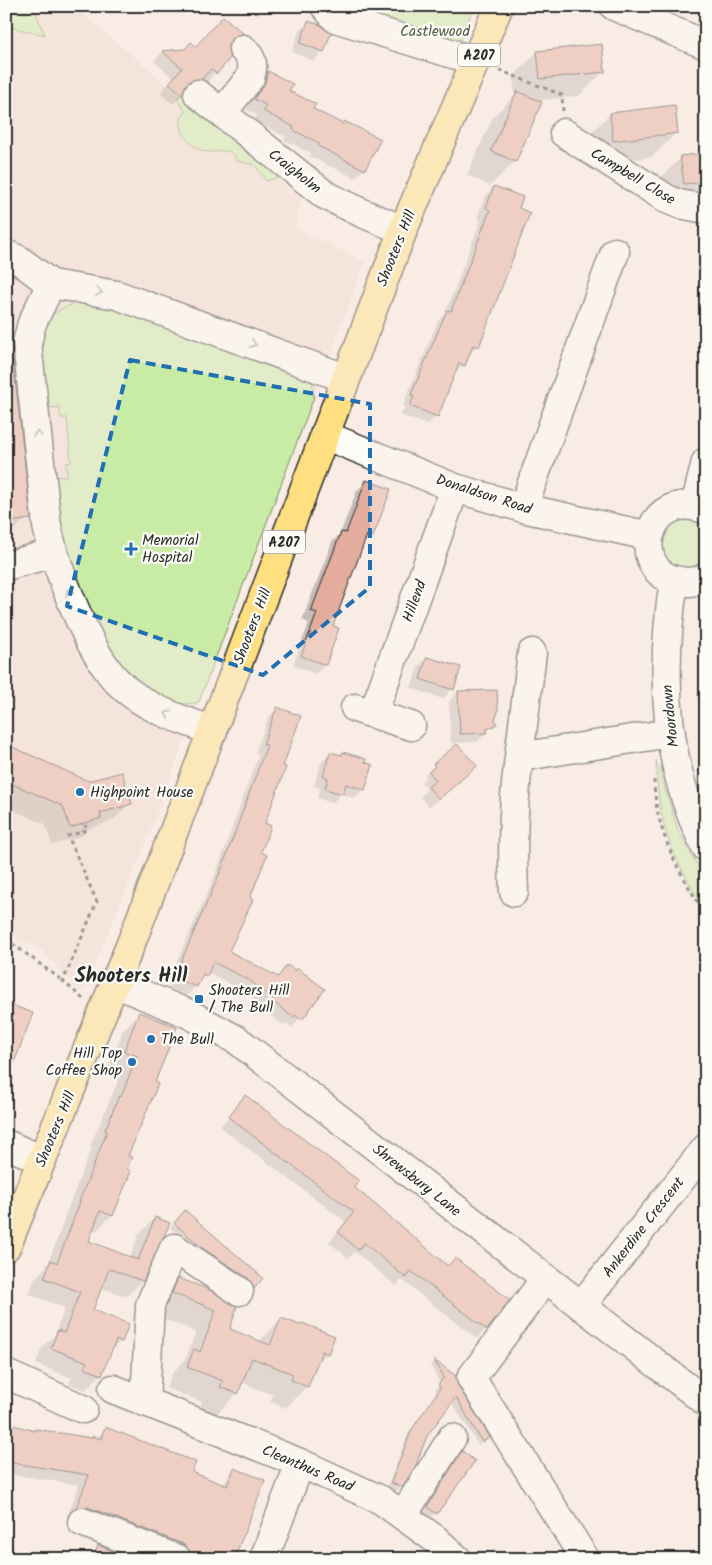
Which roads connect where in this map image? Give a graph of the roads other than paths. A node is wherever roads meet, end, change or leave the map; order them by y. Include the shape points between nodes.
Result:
1 (325, 6) edge
2 (499, 6) edge
3 (614, 6) edge
4 (706, 46) edge
5 (243, 49) dead end
6 (487, 66) junction
7 (198, 94) dead end
8 (222, 113) junction
9 (564, 133) road end
10 (706, 209) edge
11 (403, 230) junction
12 (615, 252) dead end
13 (6, 254) edge
14 (51, 284) junction
15 (17, 345) edge
16 (345, 378) junction
17 (324, 435) junction
18 (706, 462) edge
19 (455, 488) junction
20 (523, 508) junction
21 (700, 508) edge
22 (648, 536) junction
23 (53, 553) junction
24 (6, 566) edge
25 (706, 577) edge
26 (674, 581) junction
27 (532, 653) dead end
28 (411, 726) dead end
29 (213, 731) junction
30 (670, 733) junction
31 (519, 756) junction
32 (706, 846) edge
33 (514, 892) dead end
34 (115, 983) junction
35 (6, 1144) edge
36 (706, 1148) edge
37 (42, 1160) junction
38 (6, 1247) edge
39 (545, 1279) junction
40 (239, 1291) dead end
41 (581, 1306) junction
42 (6, 1374) edge
43 (113, 1389) dead end
44 (145, 1402) junction
45 (706, 1402) edge
46 (83, 1410) dead end
47 (452, 1438) dead end
48 (300, 1463) junction
49 (403, 1514) junction
50 (82, 1522) dead end
51 (141, 1552) edge
52 (176, 1559) edge
53 (264, 1559) edge
54 (457, 1559) edge
55 (585, 1559) edge

1 - 6 street via 335,18
2 - 6 main road, Shooters Hill / A207
3 - 4 street
5 - 8 street via 251,59 252,72
6 - 11 main road, Shooters Hill / A207
7 - 8 street, Craigholm
8 - 11 street, Craigholm via 325,195
9 - 10 street, Campbell Close via 667,199
11 - 16 main road, Shooters Hill / A207
12 - 20 street
13 - 14 street
14 - 15 street
14 -> 16 street via 118,295
23 -> 15 street
16 - 17 main road, Shooters Hill / A207
17 - 19 street, Donaldson Road
17 - 29 main road, Shooters Hill / A207
18 - 21 street
19 - 20 street, Donaldson Road
19 - 28 street, Hillend via 364,711
20 - 22 street, Donaldson Road
21 - 22 street via 682,505 670,508 656,520
22 - 26 street via 650,558 656,568
23 - 24 street
29 -> 23 street via 173,717 144,702 118,682 94,649
25 - 26 street via 687,582
26 - 30 street, Moordown via 667,632 666,686
27 - 31 street
29 - 34 main road, Shooters Hill / A207
30 - 31 street
30 - 32 street, Moordown via 680,781
31 - 33 street via 512,838
34 - 37 main road, Shooters Hill / A207
34 - 39 street, Shrewsbury Lane via 189,1014 237,1040
35 - 37 street
36 - 41 street, Ankerdine Crescent
37 - 38 main road, Shooters Hill / A207
39 - 41 street, Shrewsbury Lane
39 - 55 street via 471,1378
40 - 44 street via 174,1248 150,1305
41 - 45 street, Shrewsbury Lane
42 - 46 street
43 - 44 street, Cleanthus Road
44 - 48 street, Cleanthus Road
47 - 49 street
48 - 49 street, Cleanthus Road via 381,1500
48 - 53 street
49 - 54 street, Cleanthus Road
50 - 51 street
51 - 52 street

